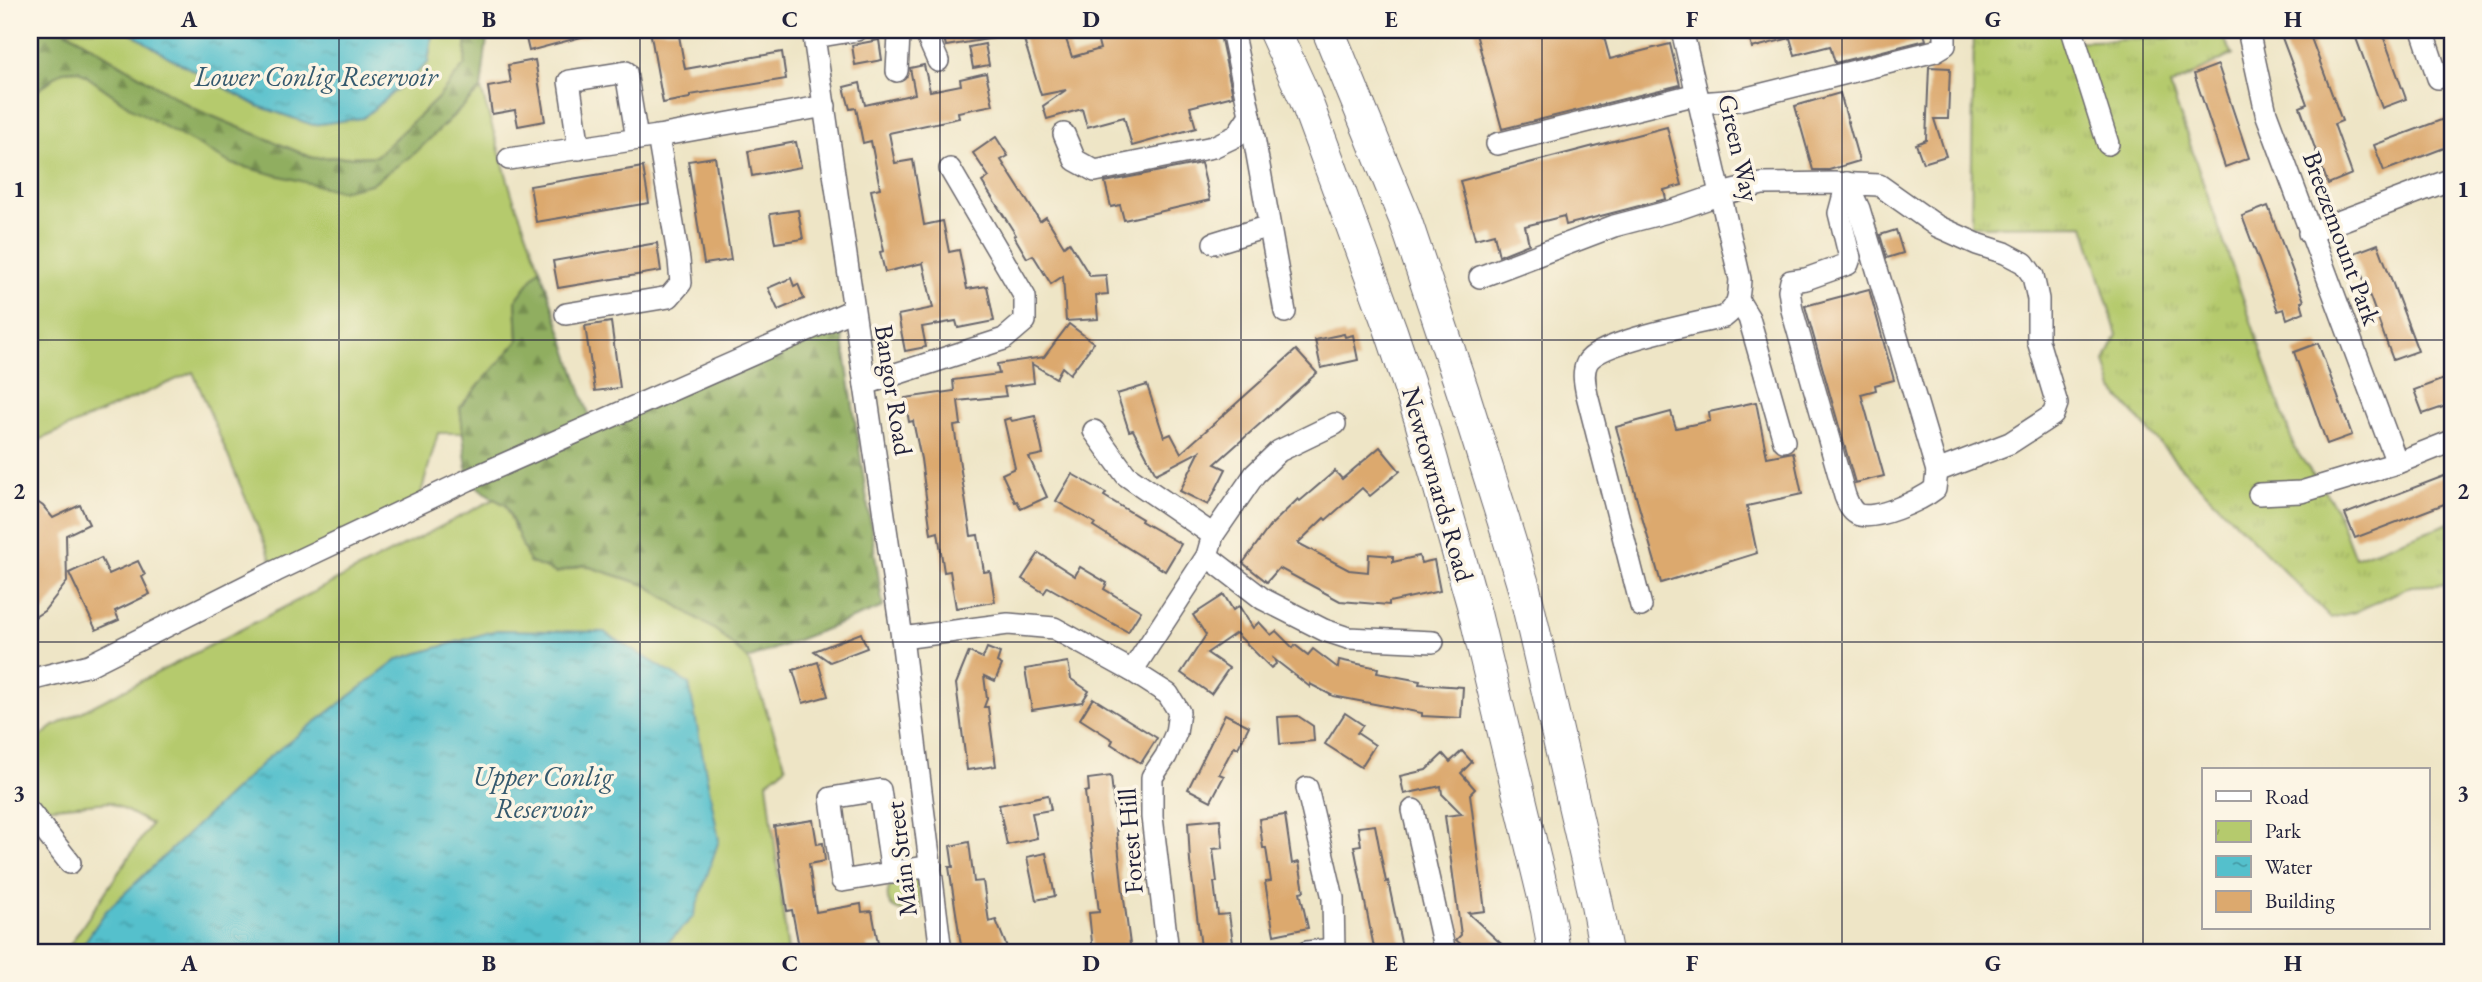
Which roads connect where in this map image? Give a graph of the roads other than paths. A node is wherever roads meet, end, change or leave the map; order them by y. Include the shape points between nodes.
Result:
1 (857, 30) edge
2 (901, 30) edge
3 (921, 30) edge
4 (1233, 30) edge
5 (1274, 30) edge
6 (1328, 30) edge
7 (1684, 30) edge
8 (1945, 30) edge
9 (2073, 30) edge
10 (2248, 30) edge
11 (2421, 30) edge
12 (814, 34) edge
13 (939, 61) dead end
14 (897, 71) dead end
15 (2438, 79) dead end
16 (1698, 98) junction
17 (825, 106) junction
18 (1250, 115) junction
19 (1065, 134) dead end
20 (648, 138) junction
21 (2108, 144) dead end
22 (1497, 145) dead end
23 (579, 149) junction
24 (509, 159) dead end
25 (950, 169) dead end
26 (2452, 180) edge
27 (1847, 183) junction
28 (1721, 194) junction
29 (1269, 226) junction
30 (2309, 233) junction
31 (1214, 243) dead end
32 (1480, 278) dead end
33 (1739, 289) junction
34 (853, 310) junction
35 (1285, 312) dead end
36 (566, 314) dead end
37 (865, 384) junction
38 (1335, 424) dead end
39 (1094, 431) dead end
40 (1784, 441) dead end
41 (2452, 441) edge
42 (2396, 463) junction
43 (1937, 471) junction
44 (2259, 494) dead end
45 (1213, 535) junction
46 (1207, 556) junction
47 (1641, 606) dead end
48 (902, 638) junction
49 (1433, 642) dead end
50 (1132, 671) junction
51 (30, 680) edge
52 (917, 760) joint
53 (1307, 788) dead end
54 (1413, 810) dead end
55 (30, 812) edge
56 (70, 863) dead end
57 (930, 866) junction
58 (892, 873) junction
59 (1334, 951) edge
60 (941, 952) edge
61 (1168, 952) edge
62 (1307, 952) edge
63 (1445, 952) edge
64 (1554, 952) edge
65 (1606, 952) edge

1 - 12 street
2 - 14 street
3 - 13 street
4 - 18 street
5 - 64 highway, Newtownards Road via 1305,98 1420,418 1474,605
6 - 65 highway, Newtownards Road via 1405,219 1510,542
7 - 16 street, Green Way
8 - 16 street via 1945,45 1935,51 1739,100
9 - 21 street
10 - 30 street, Breezemount Park via 2266,113
11 - 15 street
12 - 17 street, Bangor Road
16 - 22 street
16 - 28 street, Green Way
17 - 20 street
17 - 34 street, Bangor Road
18 - 19 street via 1236,135 1213,147 1095,171 1074,160
18 - 29 street
20 - 23 street
20 - 23 street via 626,72 569,80
20 - 36 street via 681,283 669,297
23 - 24 street
25 - 37 street via 1025,297 1025,321 1004,339
26 - 30 street
27 - 28 street via 1762,184
27 - 43 street via 1860,209
27 - 43 street via 1879,185 1937,226 2024,263 2033,276 2038,341 2057,404 2053,415 2010,443
27 - 43 street via 1839,213 1848,264 1791,281 1789,290 1850,509 1868,517 1897,509 1935,489
28 - 32 street via 1614,226
28 - 33 street, Green Way
29 - 31 street
29 - 35 street
30 - 42 street, Breezemount Park
33 - 40 street, Green Way
33 - 47 street via 1734,310 1724,317 1637,338 1596,352 1587,361 1587,395
34 - 37 street, Bangor Road
34 - 51 street via 468,480 89,665
37 - 48 street, Bangor Road
38 - 45 street via 1279,451 1255,474
39 - 45 street via 1126,475
41 - 42 street
42 - 44 street via 2301,492
45 - 46 street
46 - 49 street via 1263,599 1324,629 1348,638
46 - 50 street
48 - 50 street, Forest Hill via 1007,624 1054,628
48 - 52 street, Bangor Road
50 - 61 street, Forest Hill via 1168,694 1180,712 1176,733 1152,778 1152,817
52 - 57 street, Main Street
53 - 59 street via 1333,898
54 - 63 street
55 - 56 street
57 - 58 street
57 - 60 street, Main Street
58 - 58 street via 842,881 831,798 880,790
59 - 62 street

